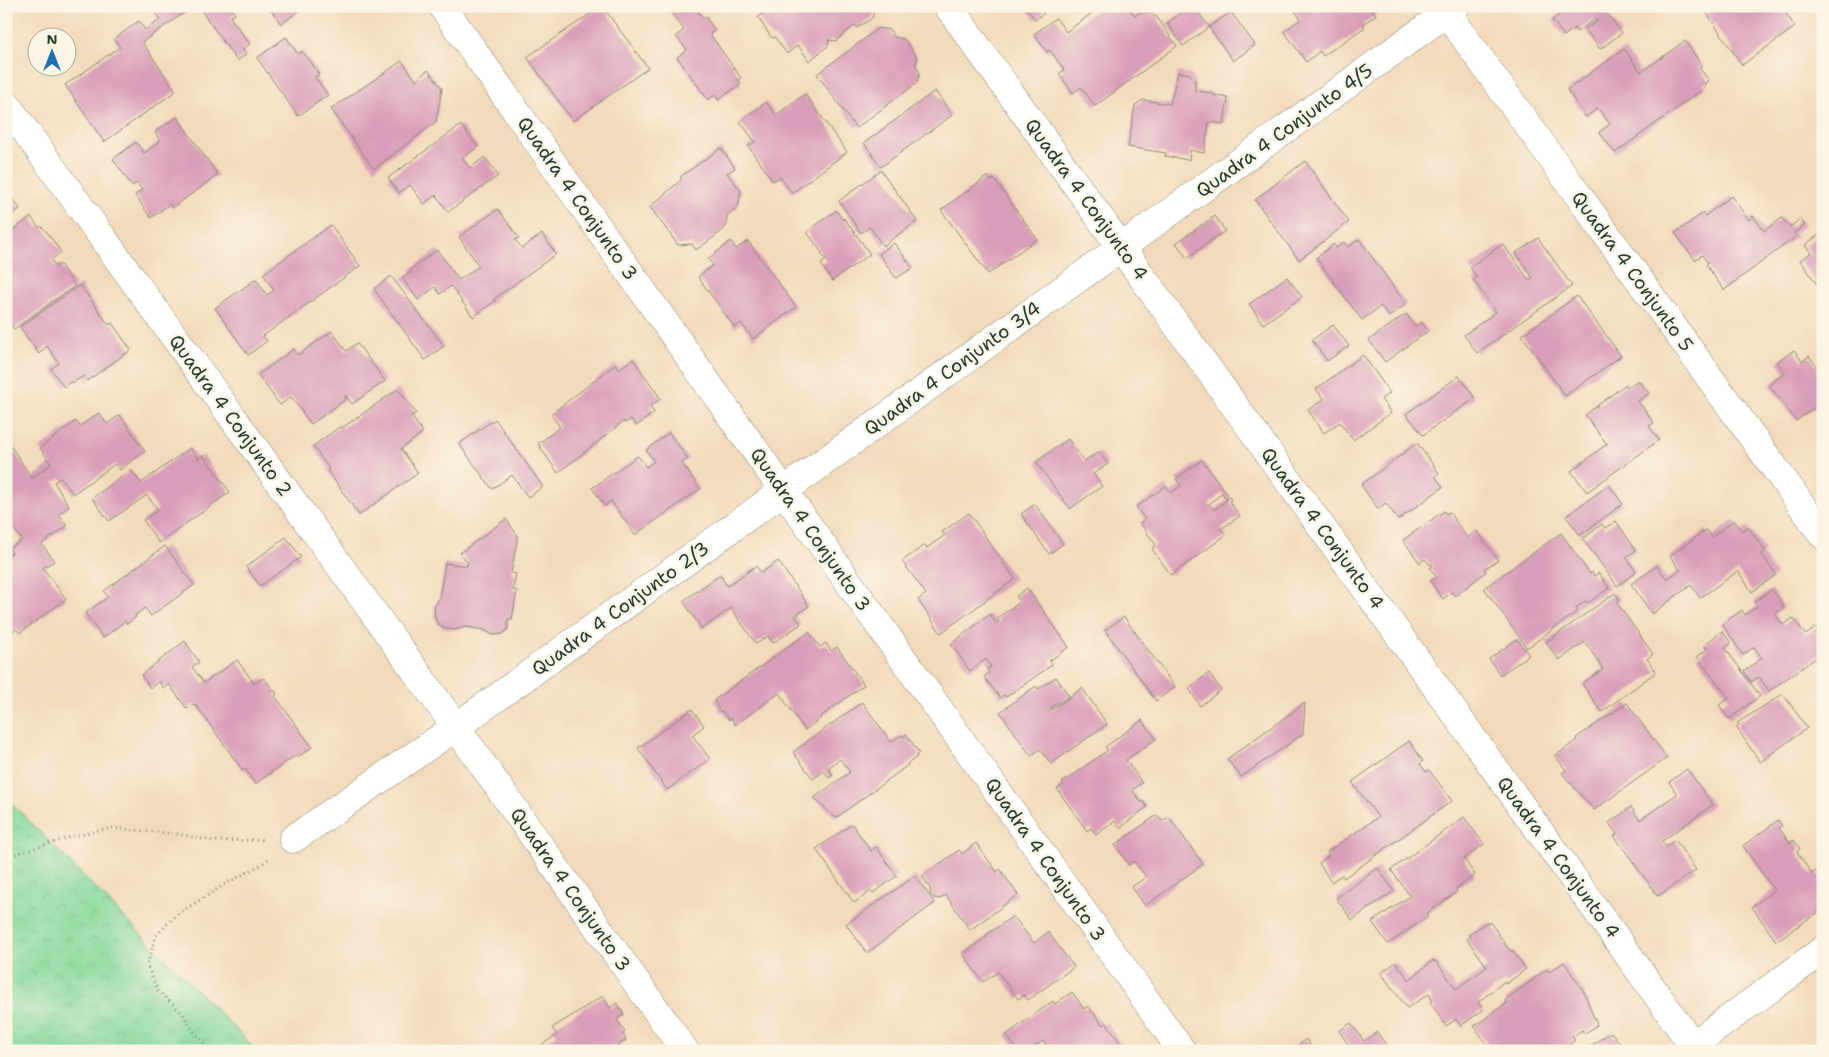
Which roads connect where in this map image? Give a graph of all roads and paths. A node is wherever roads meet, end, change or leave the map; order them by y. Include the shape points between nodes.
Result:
1 (442, 6) edge
2 (948, 6) edge
3 (1448, 8) edge
4 (6, 104) edge
5 (1122, 246) junction
6 (783, 490) junction
7 (1823, 535) edge
8 (456, 727) junction
9 (293, 839) junction
10 (6, 857) edge
11 (1823, 950) edge
12 (1695, 1048) edge
13 (211, 1051) edge
14 (685, 1051) edge
15 (1182, 1051) edge

1 - 6 street, Quadra 4 Conjunto 3
2 - 5 street, Quadra 4 Conjunto 4
3 - 5 street, Quadra 4 Conjunto 4/5
3 - 7 street, Quadra 4 Conjunto 5
4 - 8 street, Quadra 4 Conjunto 2
5 - 6 street, Quadra 4 Conjunto 3/4
5 - 12 street, Quadra 4 Conjunto 4
6 - 8 street, Quadra 4 Conjunto 2/3
6 - 15 street, Quadra 4 Conjunto 3
8 - 9 street, Quadra 4 Conjunto 2/3
8 - 14 street, Quadra 4 Conjunto 3
9 - 10 path via 212,841 178,834 111,828
9 - 13 path via 261,865 175,916 156,936 147,965 158,991 183,1014
11 - 12 street

